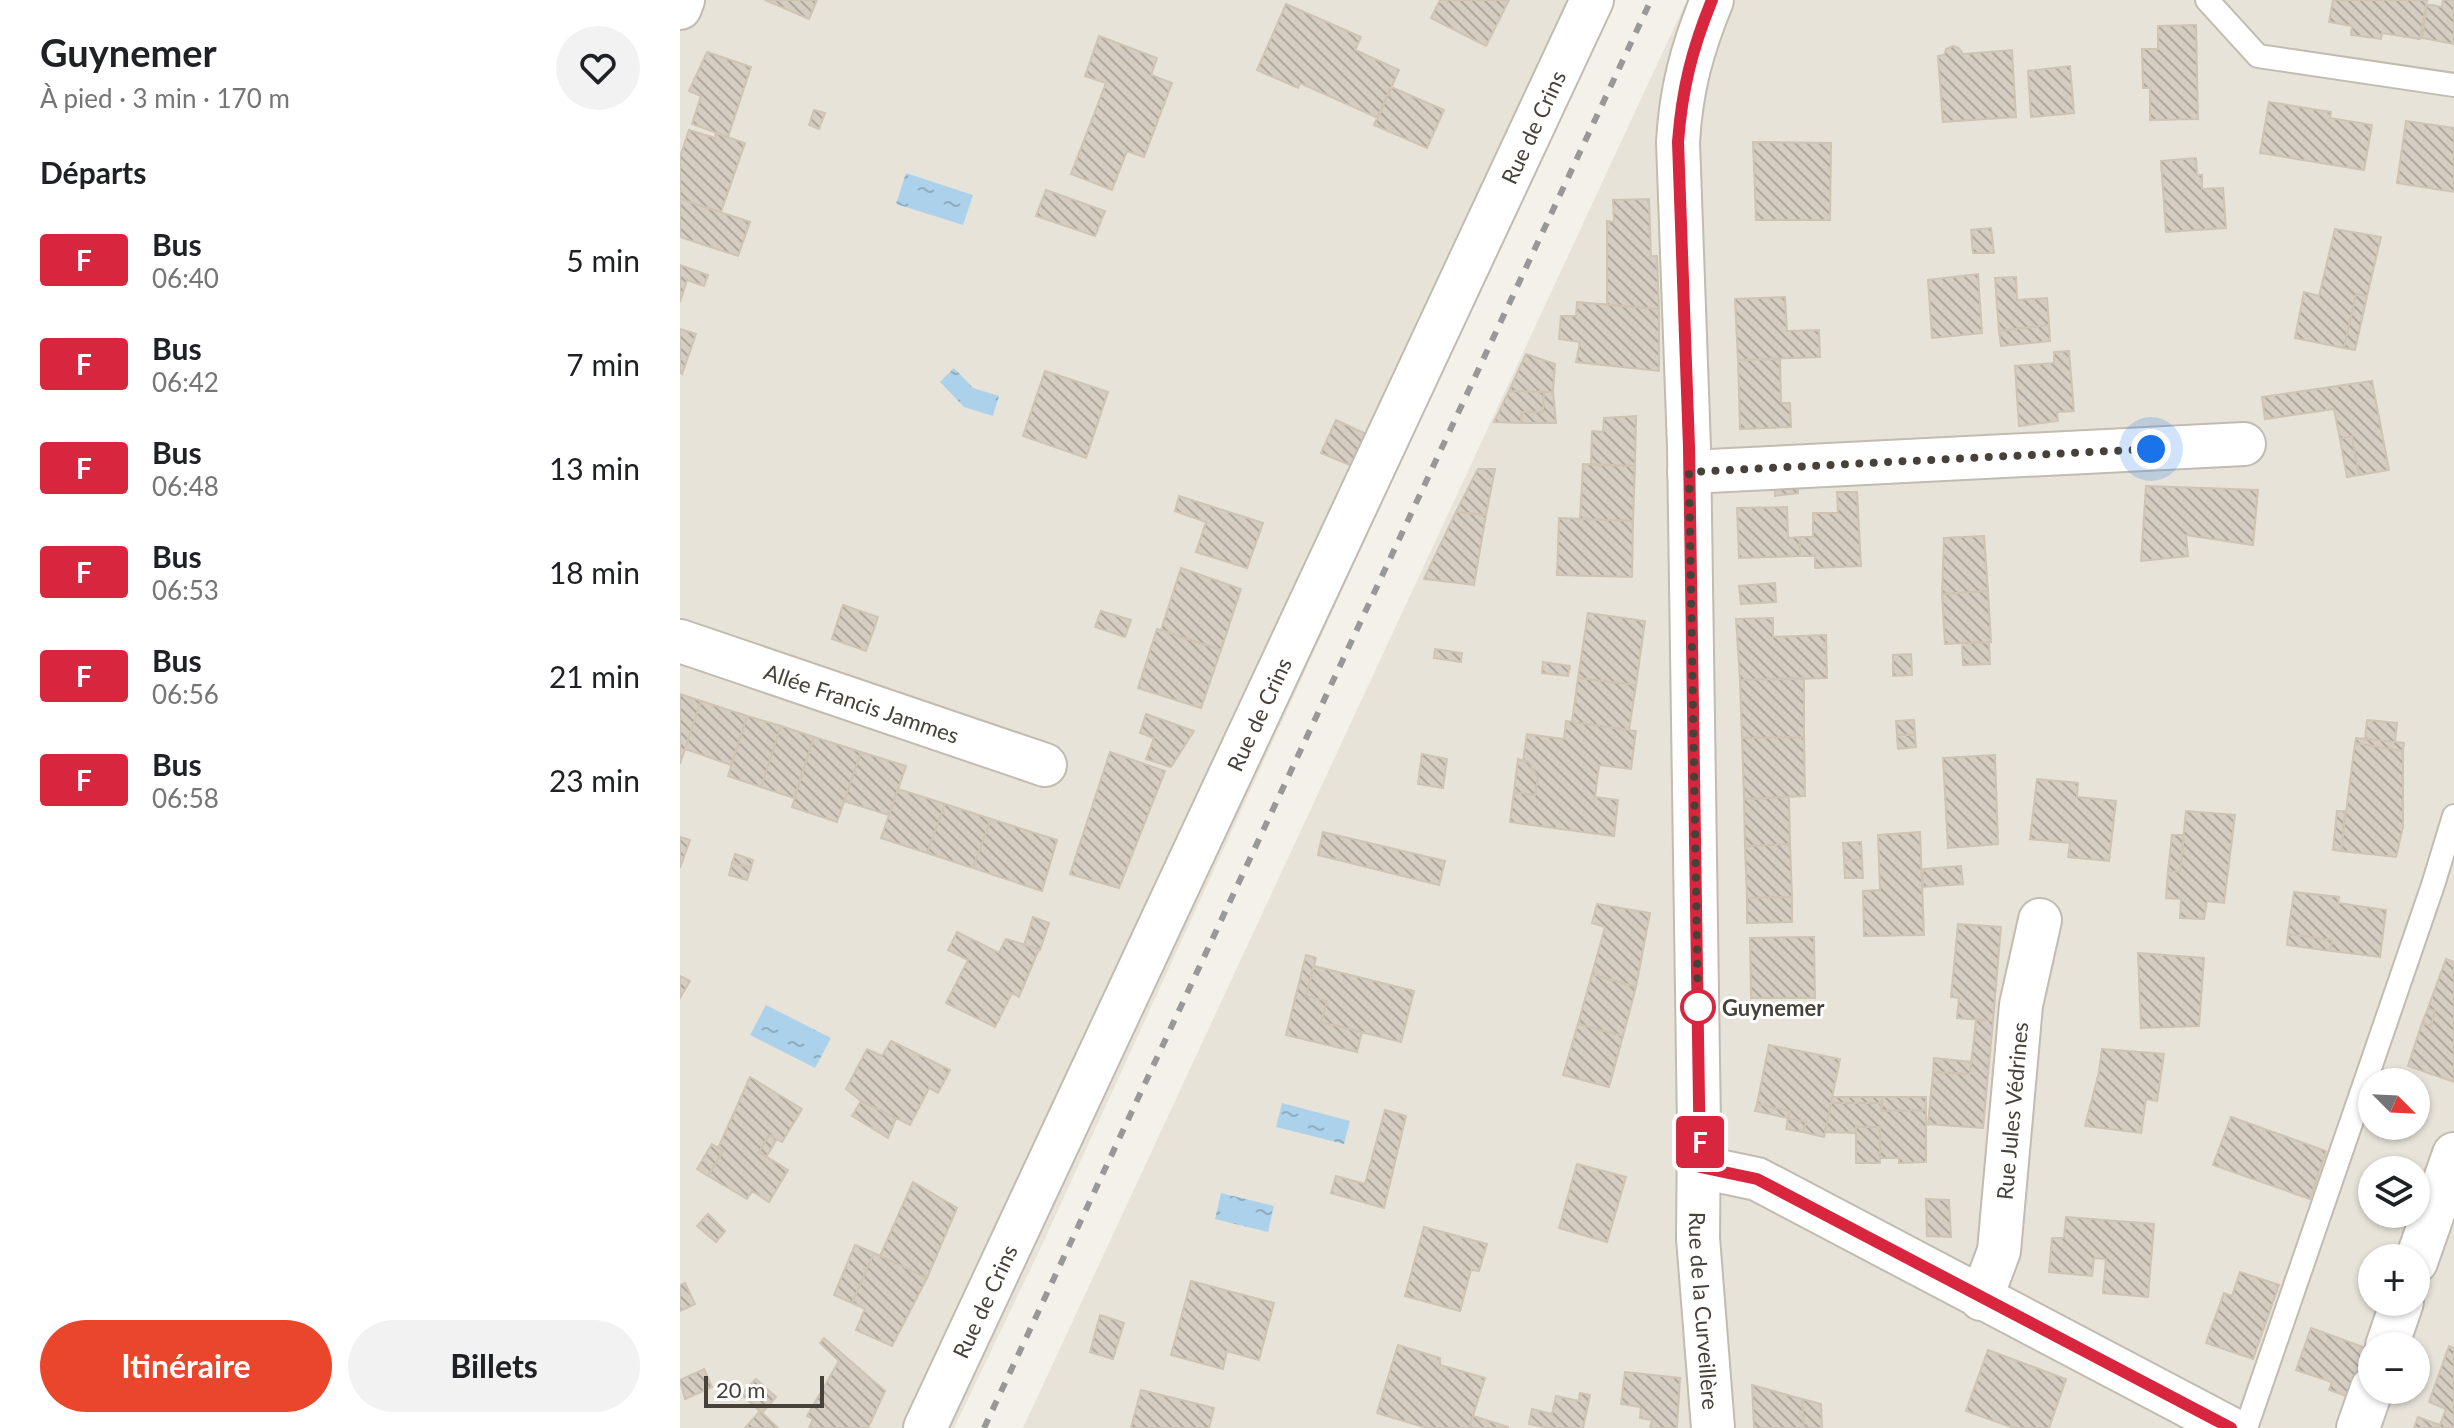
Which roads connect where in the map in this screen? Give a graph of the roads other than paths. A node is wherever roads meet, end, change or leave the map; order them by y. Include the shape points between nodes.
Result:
1 (683, 0) edge
2 (1592, 0) edge
3 (1712, 0) edge
4 (2207, 0) edge
5 (680, 8) edge
6 (2454, 85) edge
7 (2244, 444) dead end
8 (1689, 472) junction
9 (680, 641) edge
10 (1045, 765) dead end
11 (2454, 816) edge
12 (2040, 920) dead end
13 (2454, 1154) edge
14 (1700, 1167) junction
15 (2422, 1244) edge
16 (1981, 1299) junction
17 (2366, 1404) edge
18 (925, 1428) edge
19 (1713, 1428) edge
20 (2230, 1428) edge
21 (2246, 1428) edge
22 (2358, 1428) edge

1 - 5 street
2 - 18 street, Rue de Crins
3 - 8 street, Rue de la Curveillère via 1687,72 1678,142
4 - 6 lane via 2258,56
7 - 8 street
8 - 14 street, Rue de la Curveillère
9 - 10 street, Allée Francis Jammes
11 - 21 lane
12 - 16 street, Rue Jules Védrines via 2021,1005 1999,1251
13 - 15 street
14 - 16 street via 1757,1179
14 - 19 street, Rue de la Curveillère via 1698,1238
16 - 20 street
17 - 22 street

